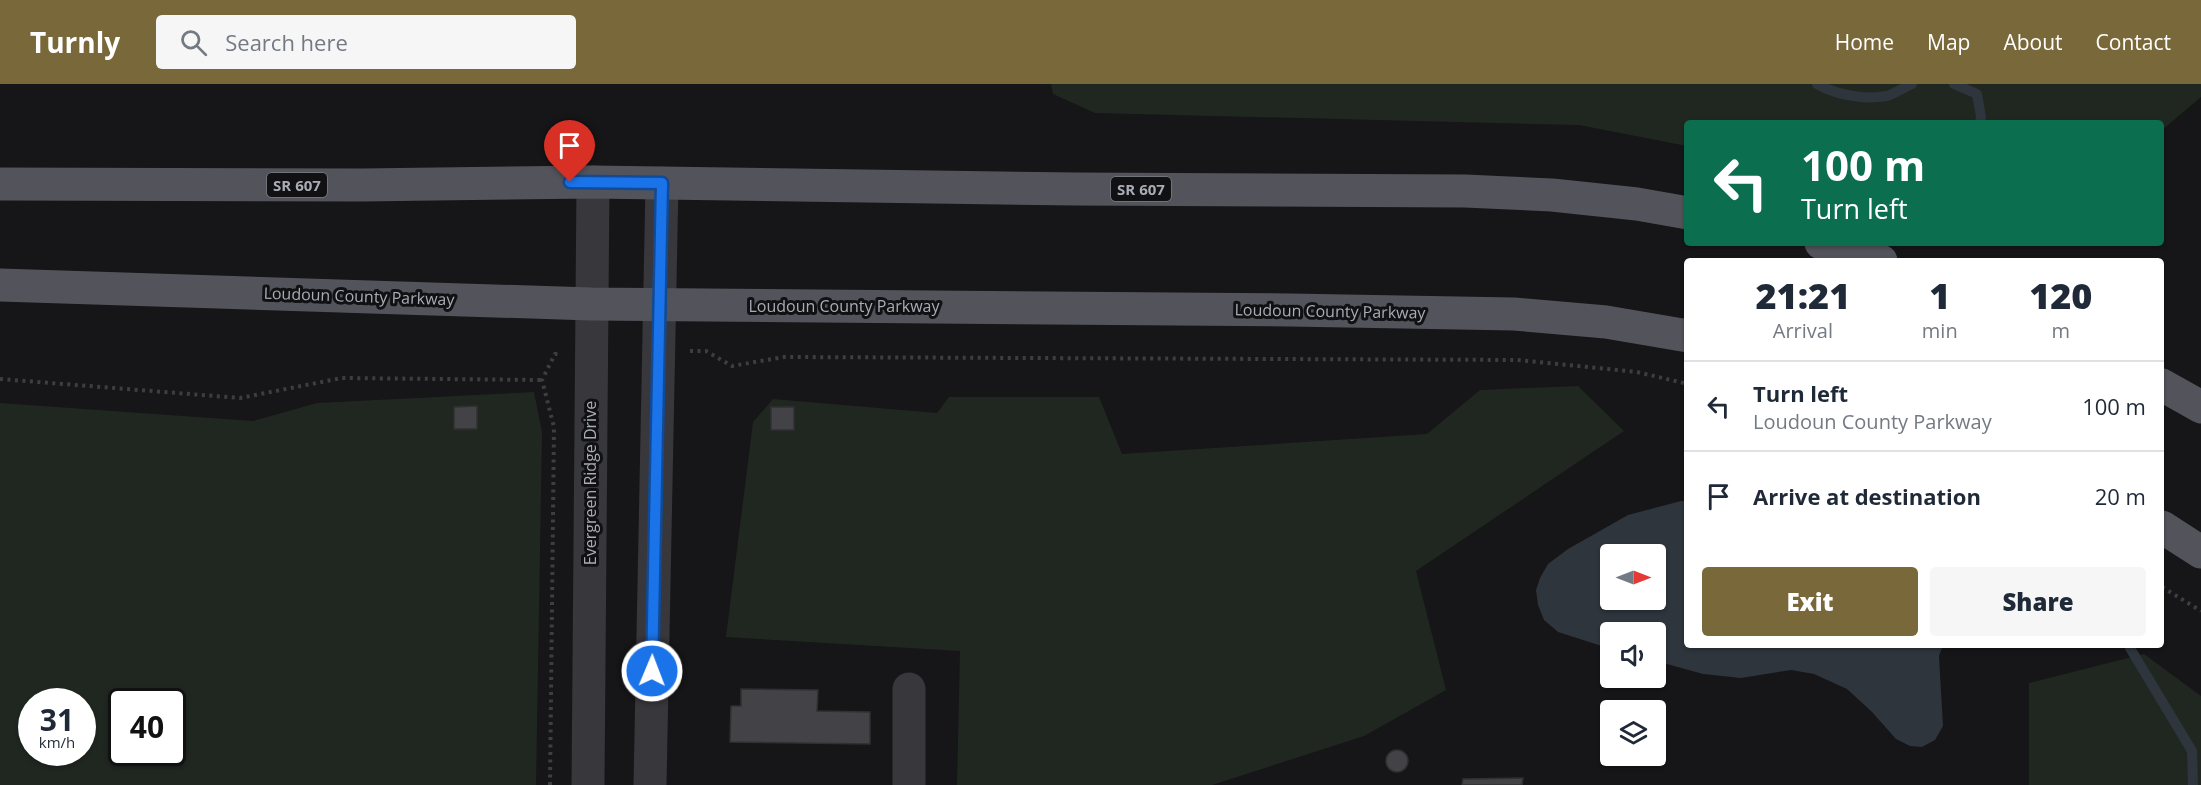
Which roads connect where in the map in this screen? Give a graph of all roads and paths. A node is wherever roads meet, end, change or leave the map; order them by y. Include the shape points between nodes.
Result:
1 (593, 182) junction
2 (0, 183) edge
3 (662, 183) junction
4 (1684, 212) edge
5 (1831, 246) edge
6 (1871, 258) edge
7 (0, 285) edge
8 (591, 304) junction
9 (660, 305) junction
10 (1684, 335) edge
11 (659, 351) junction
12 (591, 352) junction
13 (0, 379) edge
14 (542, 380) junction
15 (1684, 383) edge
16 (2164, 386) edge
17 (2201, 407) edge
18 (2164, 528) edge
19 (2201, 552) edge
20 (2164, 588) edge
21 (2201, 611) edge
22 (909, 688) dead end
23 (550, 785) edge
24 (588, 785) edge
25 (650, 785) edge
26 (909, 785) edge

1 - 2 main road, SR 607
1 - 3 main road, SR 607
1 - 8 street, Evergreen Ridge Drive
3 - 4 main road, SR 607 via 1465,191 1552,195
3 - 9 street
5 - 6 main road
7 - 8 main road, Loudoun County Parkway
8 - 9 main road, Loudoun County Parkway
8 - 12 street, Evergreen Ridge Drive
9 - 10 main road, Loudoun County Parkway via 1514,314 1606,322
9 - 11 street
11 - 15 path via 706,351 732,366 784,357 1517,360 1637,372
11 - 25 street
12 - 14 path via 555,354
12 - 24 street, Evergreen Ridge Drive
13 - 14 path via 240,398 342,378
14 - 23 path via 554,427
16 - 17 main road
18 - 19 main road
20 - 21 path
22 - 26 street

